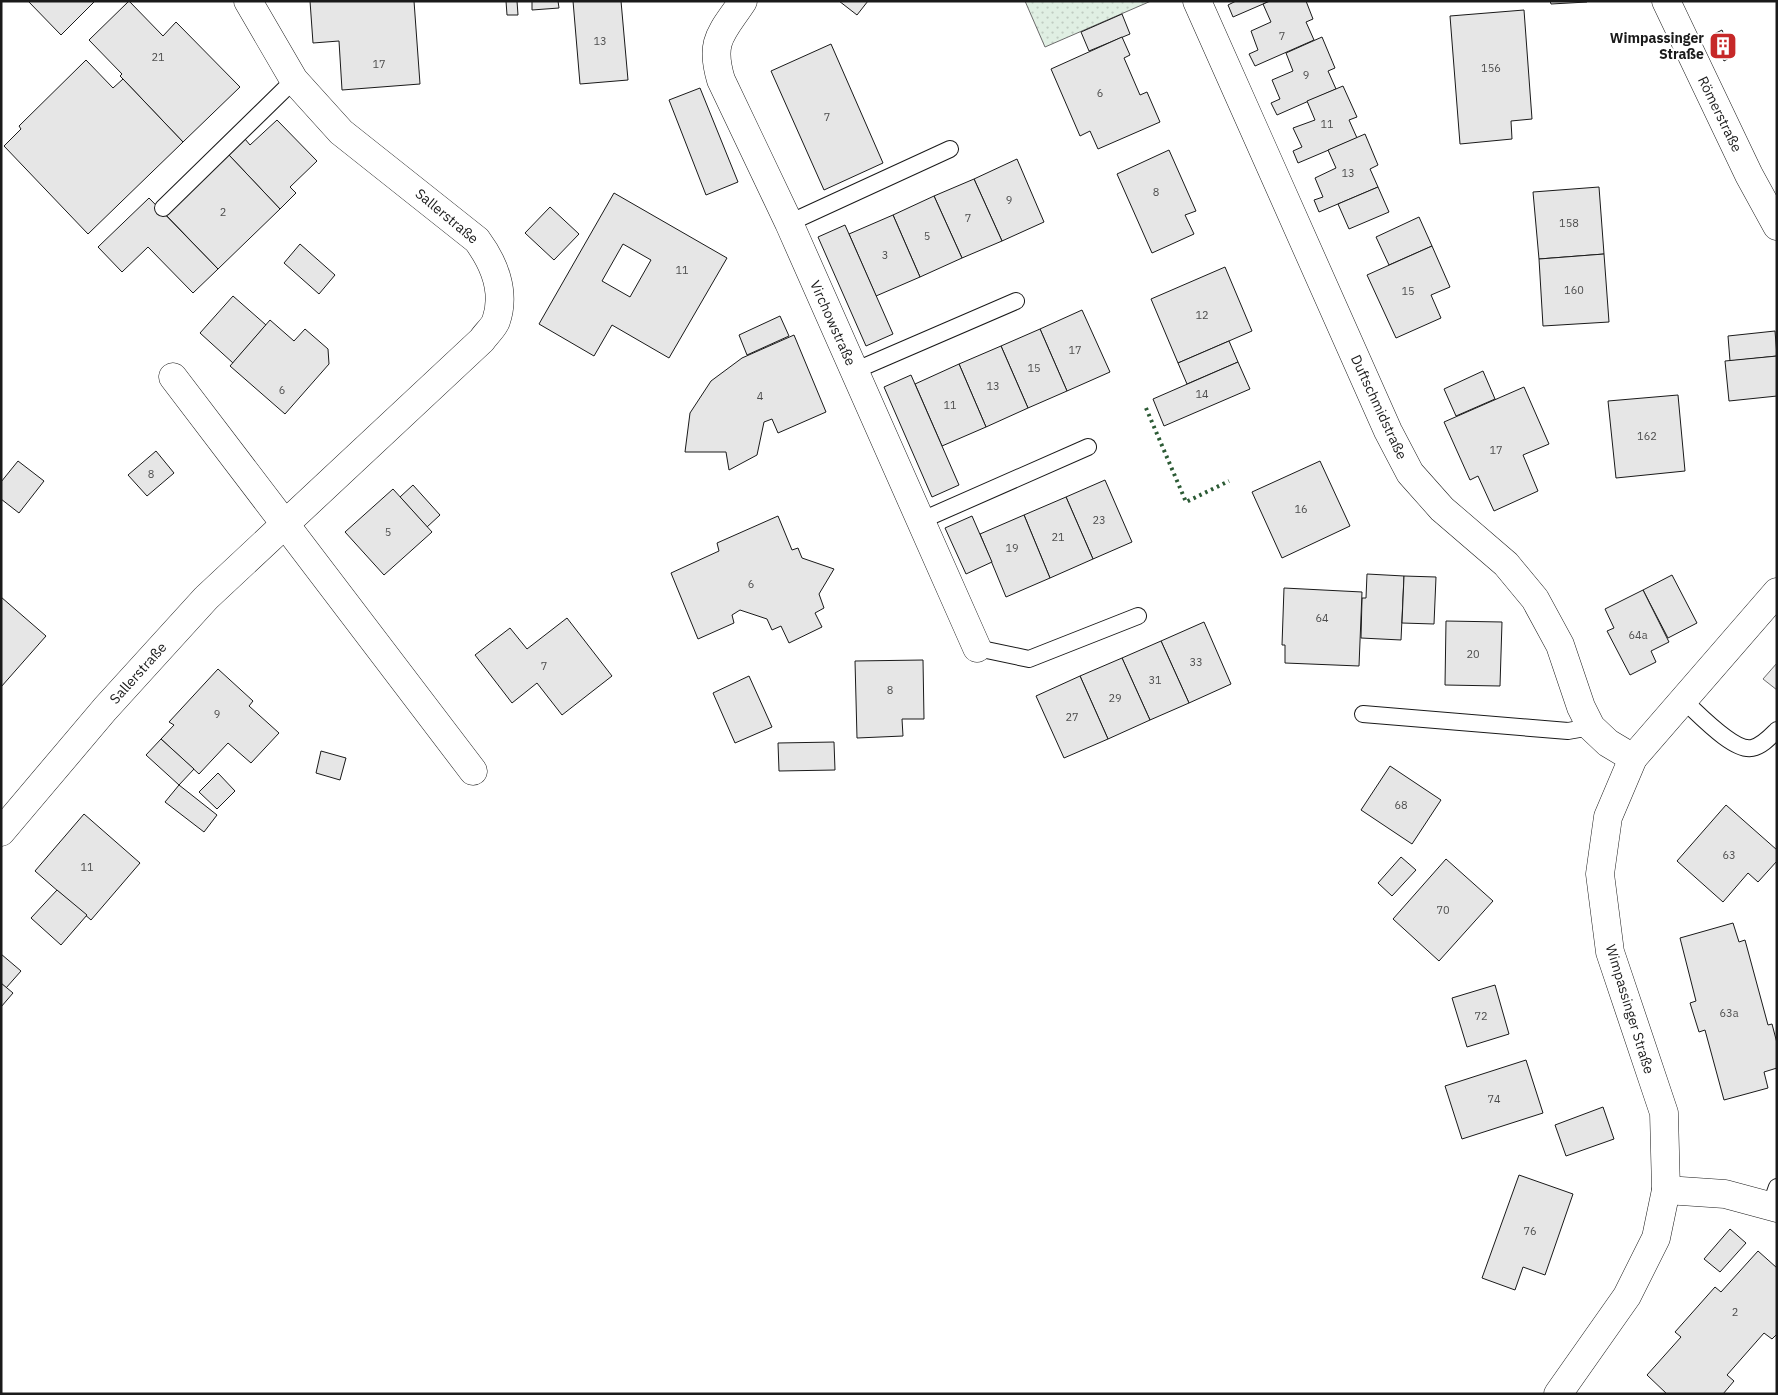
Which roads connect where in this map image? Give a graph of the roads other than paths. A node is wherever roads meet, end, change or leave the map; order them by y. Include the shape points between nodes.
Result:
1 (248, 1) edge
2 (743, 1) edge
3 (1197, 1) edge
4 (1666, 1) edge
5 (294, 80) junction
6 (950, 149) dead end
7 (163, 208) dead end
8 (789, 223) junction
9 (1777, 226) edge
10 (1016, 301) dead end
11 (854, 371) junction
12 (173, 377) dead end
13 (1088, 447) dead end
14 (920, 521) junction
15 (287, 524) junction
16 (1777, 592) edge
17 (1138, 616) dead end
18 (977, 648) joint
19 (1683, 700) junction
20 (1363, 714) dead end
21 (1591, 727) junction
22 (1777, 730) edge
23 (1633, 758) junction
24 (472, 771) dead end
25 (1, 832) edge
26 (1666, 1190) junction
27 (1775, 1200) edge
28 (1558, 1394) edge

1 - 5 street, Sallerstraße
2 - 8 street, Virchowstraße via 716,42 714,60 763,173
3 - 21 street, Duftschmidstraße via 1384,422 1410,473 1442,509 1506,564 1535,599 1560,645
4 - 9 street, Römerstraße via 1749,175
5 - 7 lane
5 - 15 street, Sallerstraße via 341,132 477,240 491,258 500,299 496,322 482,340
6 - 8 lane
8 - 11 street, Virchowstraße
10 - 11 lane
11 - 14 street, Virchowstraße
12 - 15 street
13 - 14 lane
14 - 18 street, Virchowstraße
15 - 24 street
15 - 25 street, Sallerstraße via 206,598 105,709
16 - 19 street, Wimpassinger Straße
17 - 18 lane via 1029,659
19 - 22 lane via 1734,745 1745,749 1754,748
19 - 23 street, Wimpassinger Straße
20 - 21 lane via 1568,731
21 - 23 street, Duftschmidstraße via 1608,743
23 - 26 street, Wimpassinger Straße via 1608,816 1600,874 1610,952 1664,1113
26 - 27 street
26 - 28 street, Wimpassinger Straße via 1656,1238 1627,1296

